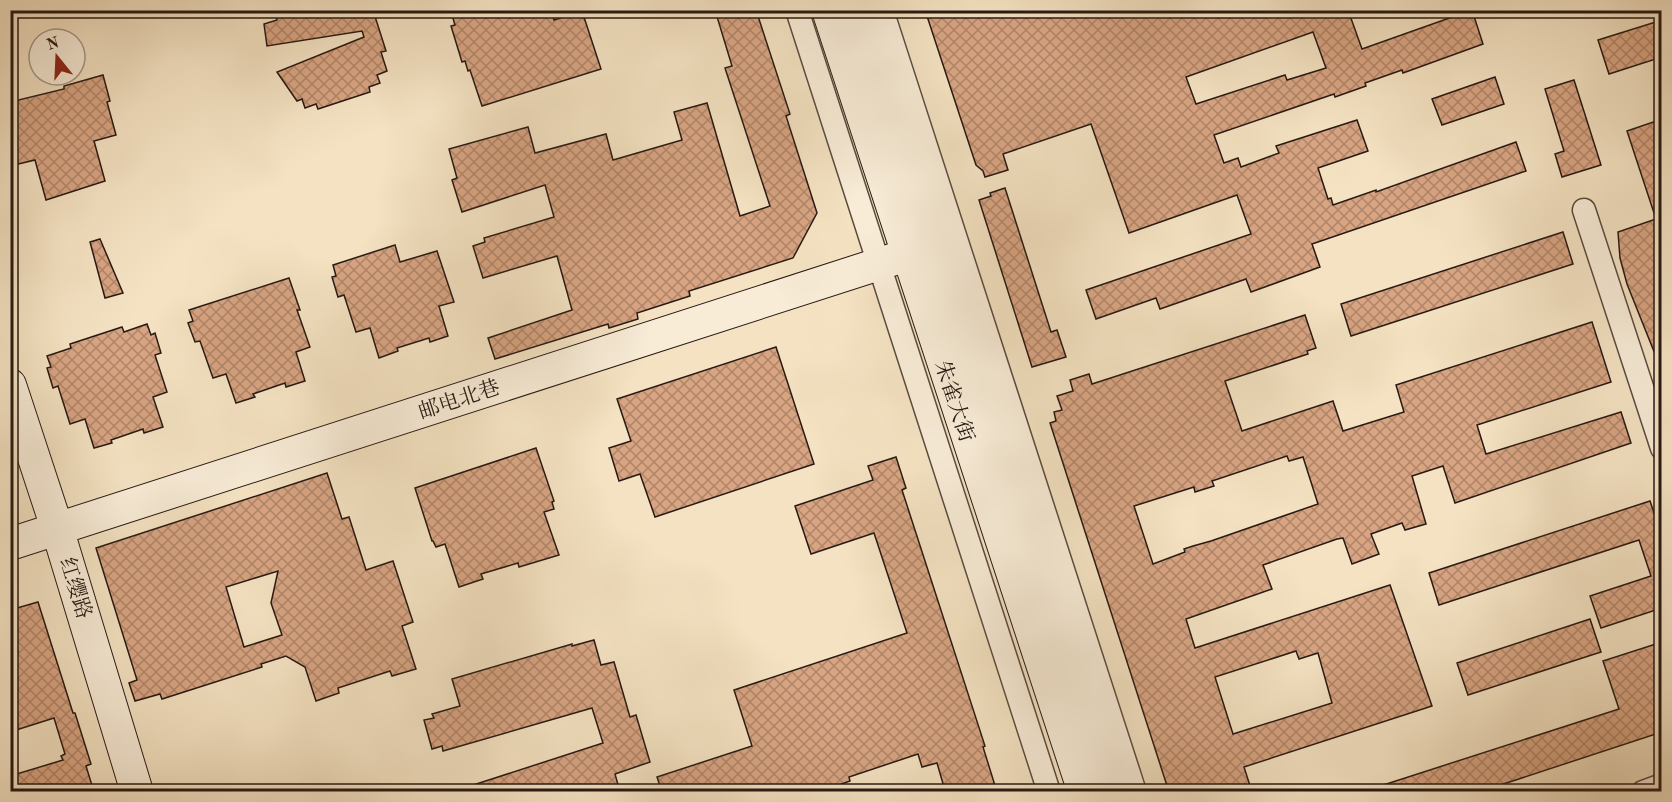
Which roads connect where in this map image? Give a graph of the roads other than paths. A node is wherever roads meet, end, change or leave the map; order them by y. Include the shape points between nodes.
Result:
1 (797, 10) edge
2 (828, 10) edge
3 (856, 10) edge
4 (882, 10) edge
5 (1584, 210) dead end
6 (893, 260) junction
7 (10, 385) edge
8 (1662, 448) edge
9 (57, 528) junction
10 (10, 544) edge
11 (1662, 785) edge
12 (137, 792) edge
13 (1049, 792) edge
14 (1084, 792) edge
15 (1109, 792) edge
16 (1135, 792) edge
17 (1643, 792) edge

1 - 6 street
2 - 6 main road, 朱雀大街
3 - 15 main road, 朱雀大街
4 - 16 street
5 - 8 street
6 - 9 main road, 邮电北巷
6 - 13 street
6 - 14 main road, 朱雀大街
7 - 9 main road, 红缨路
9 - 10 main road, 邮电北巷
9 - 12 main road, 红缨路
11 - 17 street

